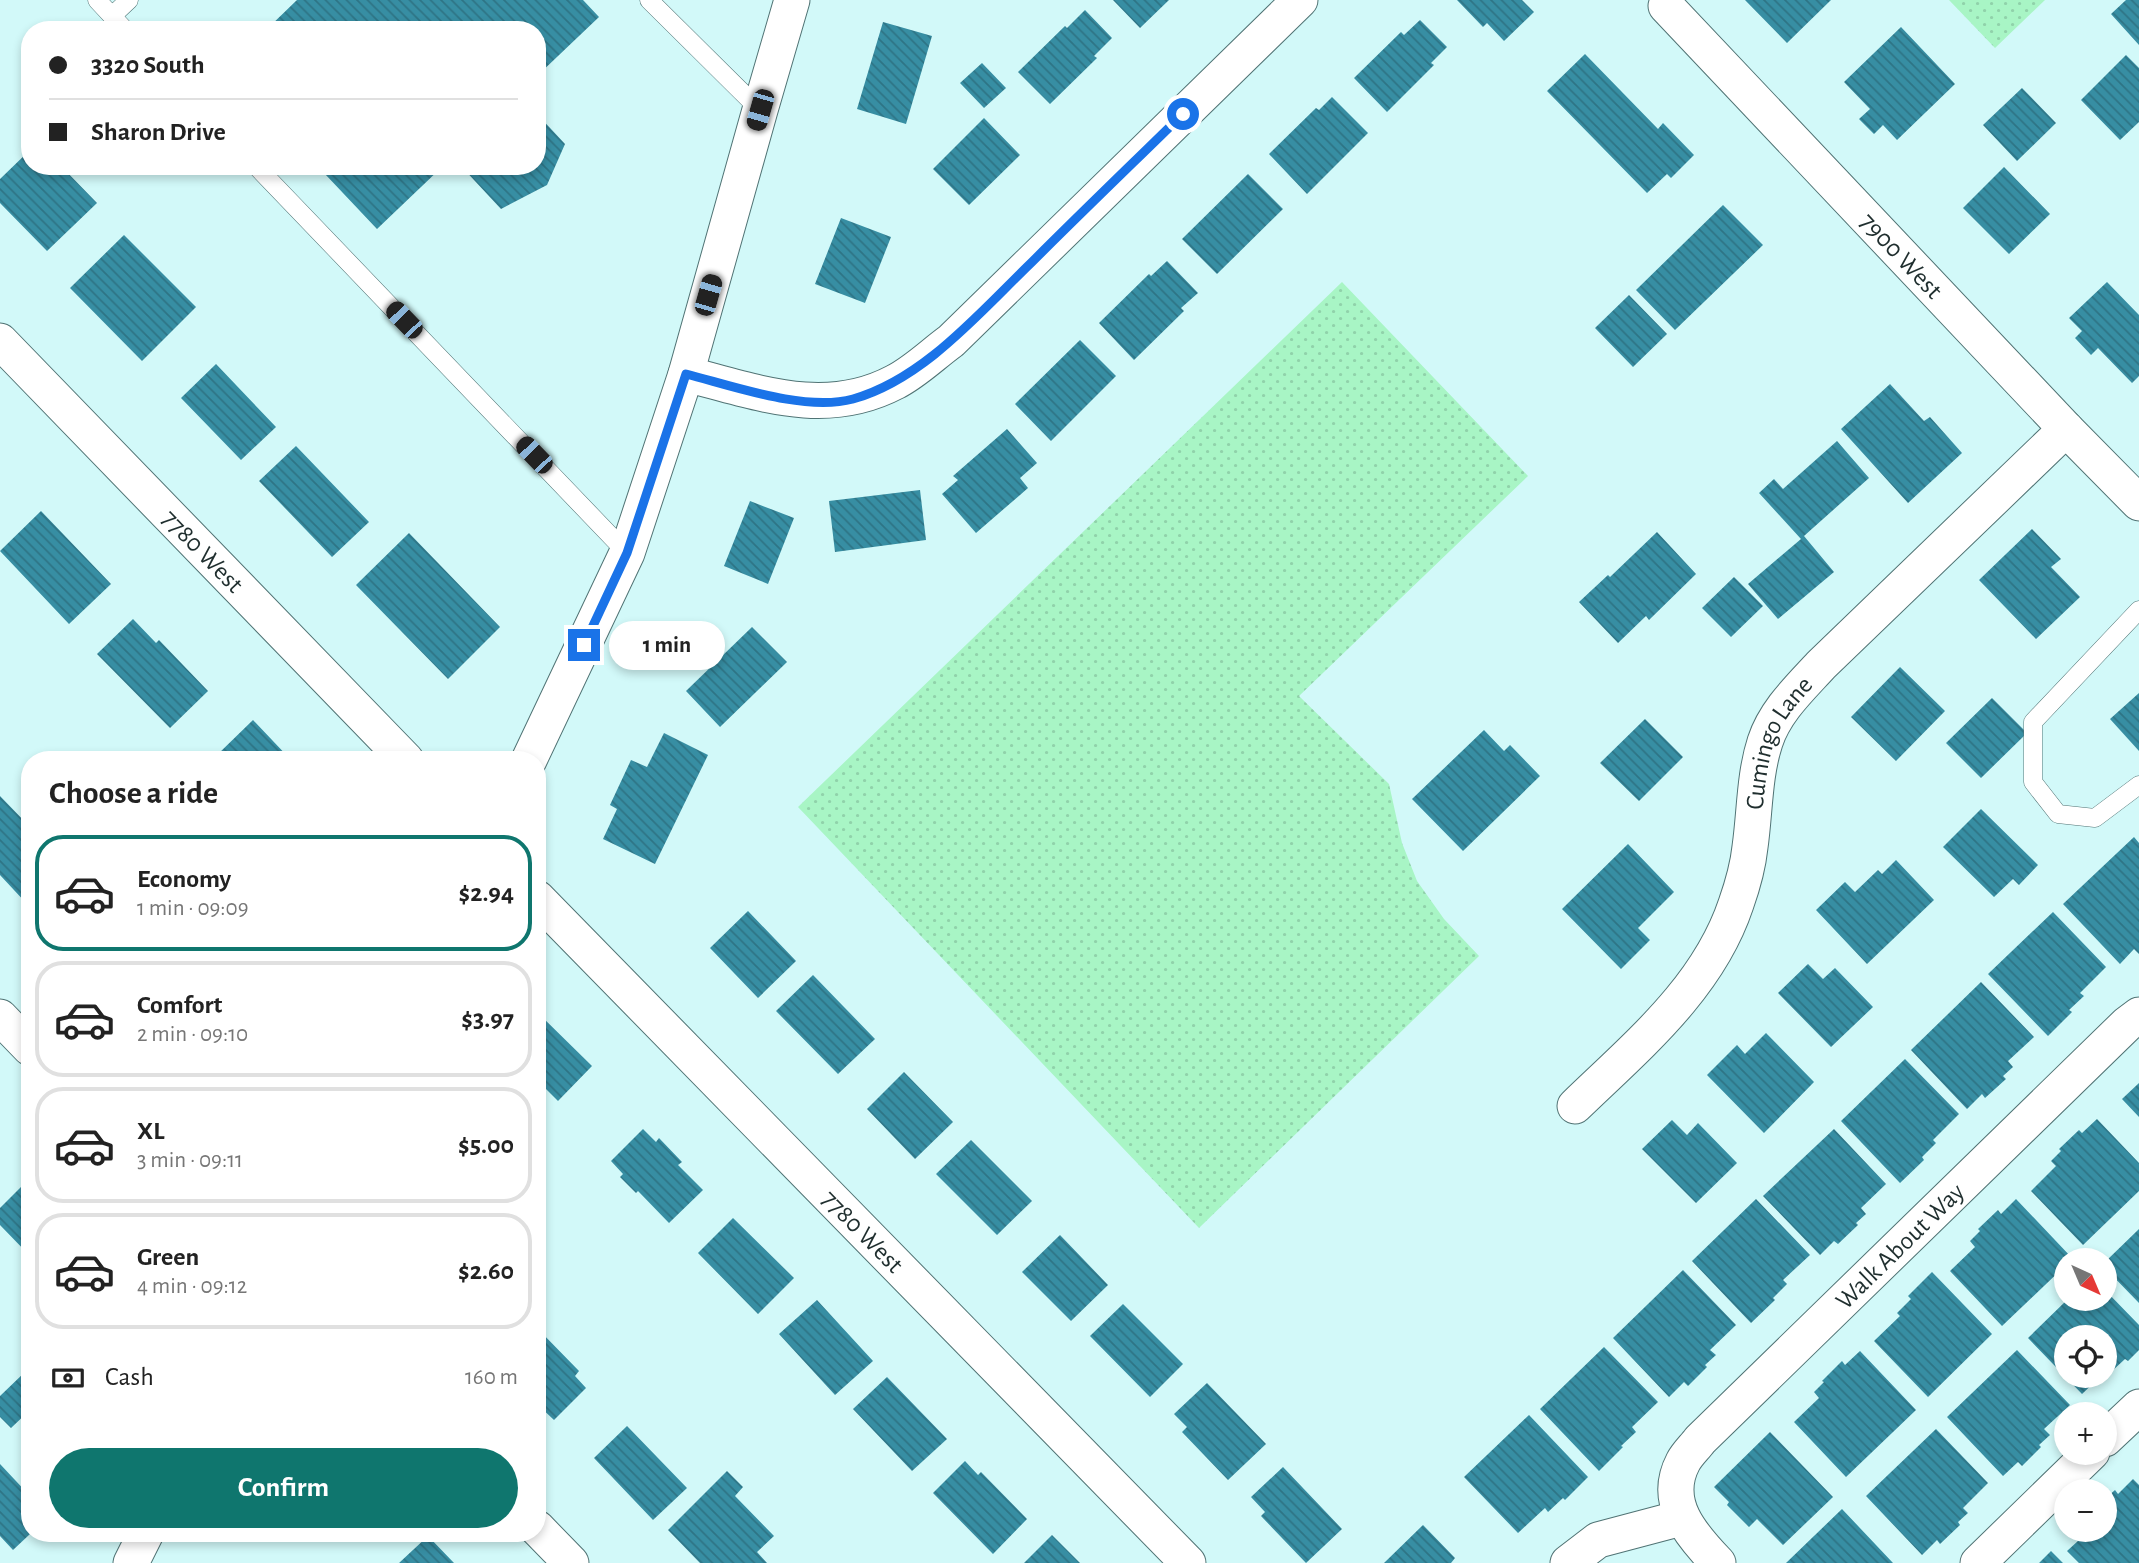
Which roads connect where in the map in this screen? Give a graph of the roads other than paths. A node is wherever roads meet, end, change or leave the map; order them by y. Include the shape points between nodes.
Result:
1 (97, 0) edge
2 (129, 0) edge
3 (649, 0) edge
4 (792, 0) edge
5 (1300, 0) edge
6 (1665, 6) dead end
7 (112, 16) junction
8 (117, 21) edge
9 (760, 110) junction
10 (265, 175) edge
11 (0, 341) edge
12 (686, 374) junction
13 (2066, 429) junction
14 (2139, 503) edge
15 (627, 553) junction
16 (2139, 610) edge
17 (397, 751) edge
18 (533, 751) edge
19 (2139, 785) edge
20 (546, 907) edge
21 (2139, 1016) edge
22 (0, 1017) edge
23 (21, 1039) edge
24 (1575, 1107) dead end
25 (2139, 1406) edge
26 (2117, 1427) edge
27 (2079, 1465) edge
28 (1678, 1503) junction
29 (546, 1537) edge
30 (142, 1542) edge
31 (131, 1563) edge
32 (571, 1563) edge
33 (1188, 1563) edge
34 (1568, 1563) edge
35 (1718, 1563) edge
36 (1978, 1563) edge

1 - 7 lane
2 - 7 lane
3 - 9 lane
4 - 9 street
5 - 12 street via 951,341 896,382 851,399 792,400
6 - 13 street, 7900 West
7 - 8 lane
9 - 12 street
10 - 15 lane
11 - 17 street, 7780 West
12 - 15 street
13 - 14 street, 7900 West
13 - 24 street, Cumingo Lane via 1785,704 1766,741 1750,850 1736,905 1709,964 1675,1007
15 - 18 street
16 - 19 lane via 2033,722 2033,782 2058,814 2095,818
20 - 33 street, 7780 West
21 - 28 street, Walk About Way via 1700,1440 1683,1462
22 - 23 street
25 - 26 street
27 - 36 street
28 - 34 street via 1598,1541
28 - 35 street via 1699,1544
29 - 32 street
30 - 31 street

